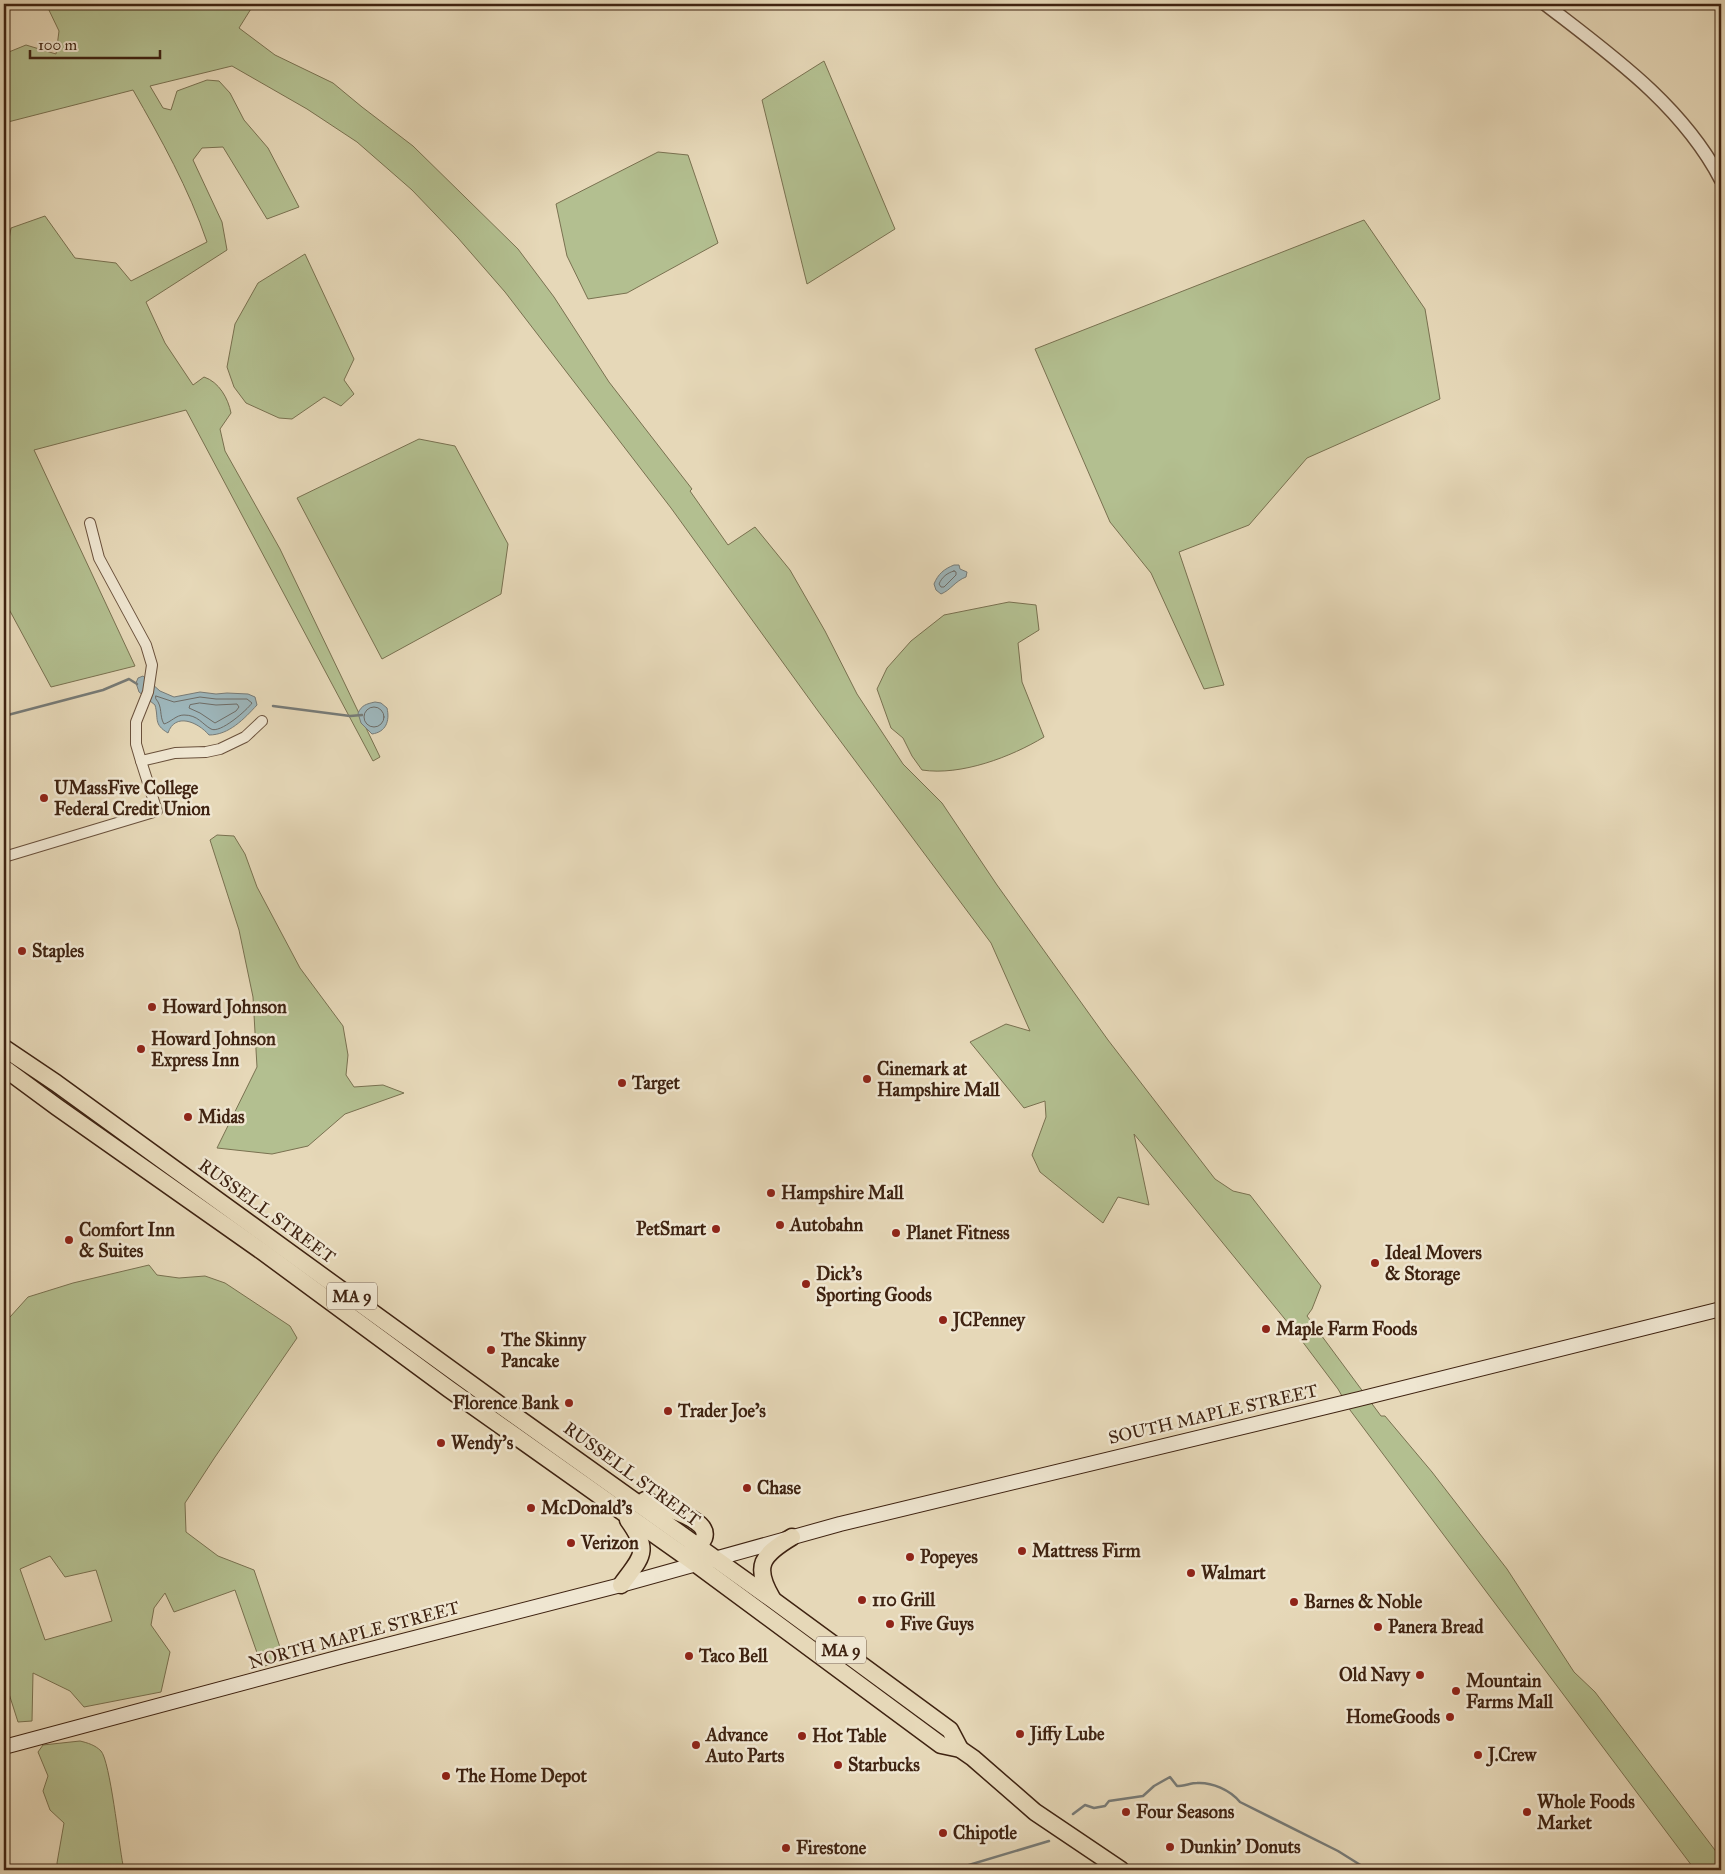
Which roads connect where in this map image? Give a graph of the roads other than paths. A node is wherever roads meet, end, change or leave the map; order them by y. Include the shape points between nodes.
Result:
1 (1545, 4) edge
2 (1721, 180) edge
3 (90, 523) dead end
4 (262, 721) dead end
5 (141, 761) junction
6 (4, 857) edge
7 (4, 1048) edge
8 (4, 1068) edge
9 (1721, 1309) edge
10 (621, 1510) junction
11 (792, 1537) junction
12 (698, 1546) junction
13 (683, 1554) junction
14 (714, 1559) junction
15 (696, 1564) junction
16 (621, 1585) junction
17 (773, 1600) junction
18 (4, 1747) edge
19 (960, 1749) junction
20 (1121, 1870) edge

1 - 2 street via 1652,91 1682,122
3 - 5 street via 99,558 146,644 152,665 148,692 136,722
4 - 5 street via 245,736 220,749 175,753
5 - 6 street via 157,811
7 - 12 highway, RUSSELL STREET / MA 9
8 - 10 highway, RUSSELL STREET / MA 9
9 - 11 main road, SOUTH MAPLE STREET
10 - 13 highway, RUSSELL STREET / MA 9
10 - 16 highway via 642,1544 639,1559
11 - 14 main road, SOUTH MAPLE STREET
11 - 17 highway via 775,1547 762,1565 763,1583
12 - 13 highway
12 - 14 highway, RUSSELL STREET / MA 9
13 - 15 highway, RUSSELL STREET / MA 9
14 - 15 main road, NORTH MAPLE STREET
14 - 17 highway, RUSSELL STREET / MA 9
15 - 16 main road, NORTH MAPLE STREET
15 - 19 highway, RUSSELL STREET / MA 9 via 940,1745
16 - 18 main road, NORTH MAPLE STREET
17 - 19 highway, RUSSELL STREET / MA 9 via 950,1730
19 - 20 highway, RUSSELL STREET / MA 9 via 1035,1812

